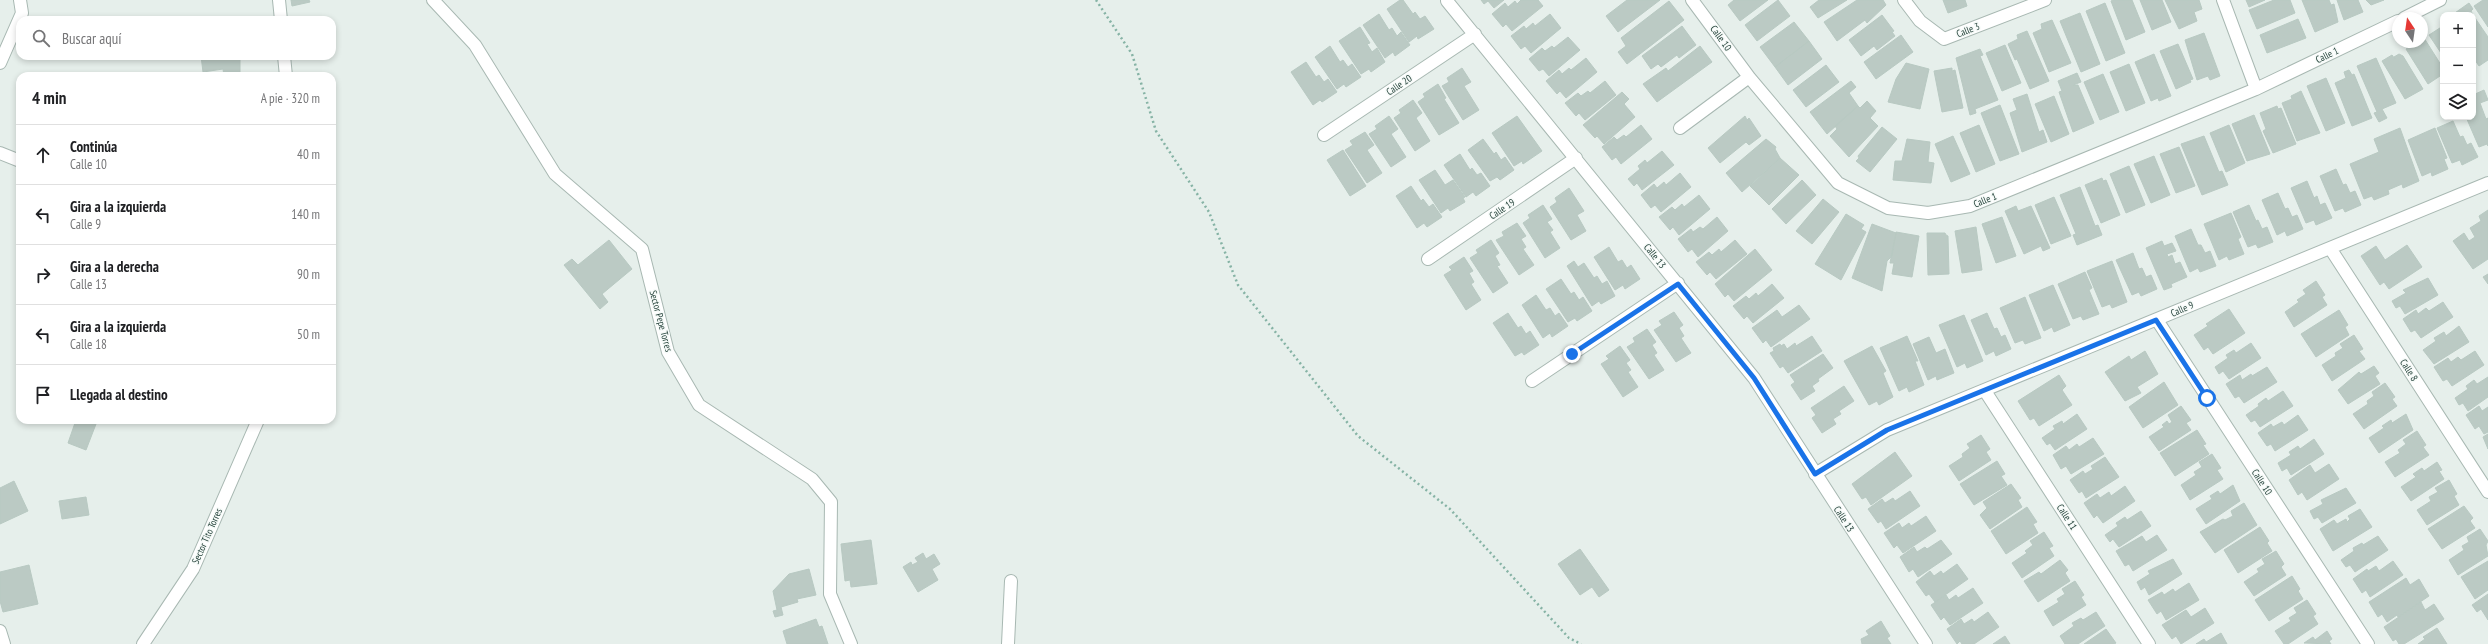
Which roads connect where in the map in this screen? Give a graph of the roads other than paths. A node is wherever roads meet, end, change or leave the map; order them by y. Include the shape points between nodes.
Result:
1 (20, 0) edge
2 (279, 0) edge
3 (433, 0) edge
4 (1692, 0) edge
5 (1904, 0) edge
6 (2045, 0) edge
7 (2223, 0) edge
8 (1447, 1) edge
9 (2435, 1) edge
10 (2415, 12) edge
11 (21, 16) edge
12 (281, 16) edge
13 (2392, 24) edge
14 (16, 27) edge
15 (1475, 34) junction
16 (284, 60) edge
17 (0, 63) edge
18 (286, 72) edge
19 (1749, 77) junction
20 (2256, 89) junction
21 (1680, 128) dead end
22 (1324, 135) dead end
23 (0, 153) edge
24 (1576, 158) junction
25 (16, 159) edge
26 (2488, 183) edge
27 (2330, 248) junction
28 (1428, 259) dead end
29 (1678, 284) junction
30 (2156, 320) junction
31 (1532, 381) dead end
32 (1985, 391) junction
33 (256, 424) edge
34 (1815, 474) junction
35 (2488, 492) edge
36 (1011, 582) dead end
37 (0, 631) edge
38 (4, 644) edge
39 (143, 644) edge
40 (851, 644) edge
41 (1008, 644) edge
42 (1926, 644) edge
43 (2148, 644) edge
44 (2368, 644) edge

1 - 11 street
2 - 12 street
3 - 40 street, Sector Pepe Torres via 475,45 555,174 642,249 668,352 699,405 812,479 830,502 830,594
4 - 19 street, Calle 10
5 - 6 street, Calle 3 via 1920,21 1944,39
7 - 20 street
8 - 15 street, Calle 13
9 - 10 street
13 - 20 street, Calle 1
14 - 17 street
15 - 22 street, Calle 20
15 - 24 street, Calle 13
16 - 18 street
19 - 20 street, Calle 1 via 1838,183 1888,208 1928,213 1970,206
19 - 21 street
23 - 25 street
24 - 28 street, Calle 19
24 - 29 street, Calle 13
26 - 27 street, Calle 9
27 - 30 street, Calle 9
27 - 35 street, Calle 8
29 - 31 street
29 - 34 street, Calle 13 via 1754,378
30 - 32 street, Calle 9
30 - 44 street, Calle 10
32 - 34 street, Calle 9 via 1887,430
32 - 43 street, Calle 11
33 - 39 street, Sector Tito Torres via 193,569
34 - 42 street, Calle 13
36 - 41 street
37 - 38 street

